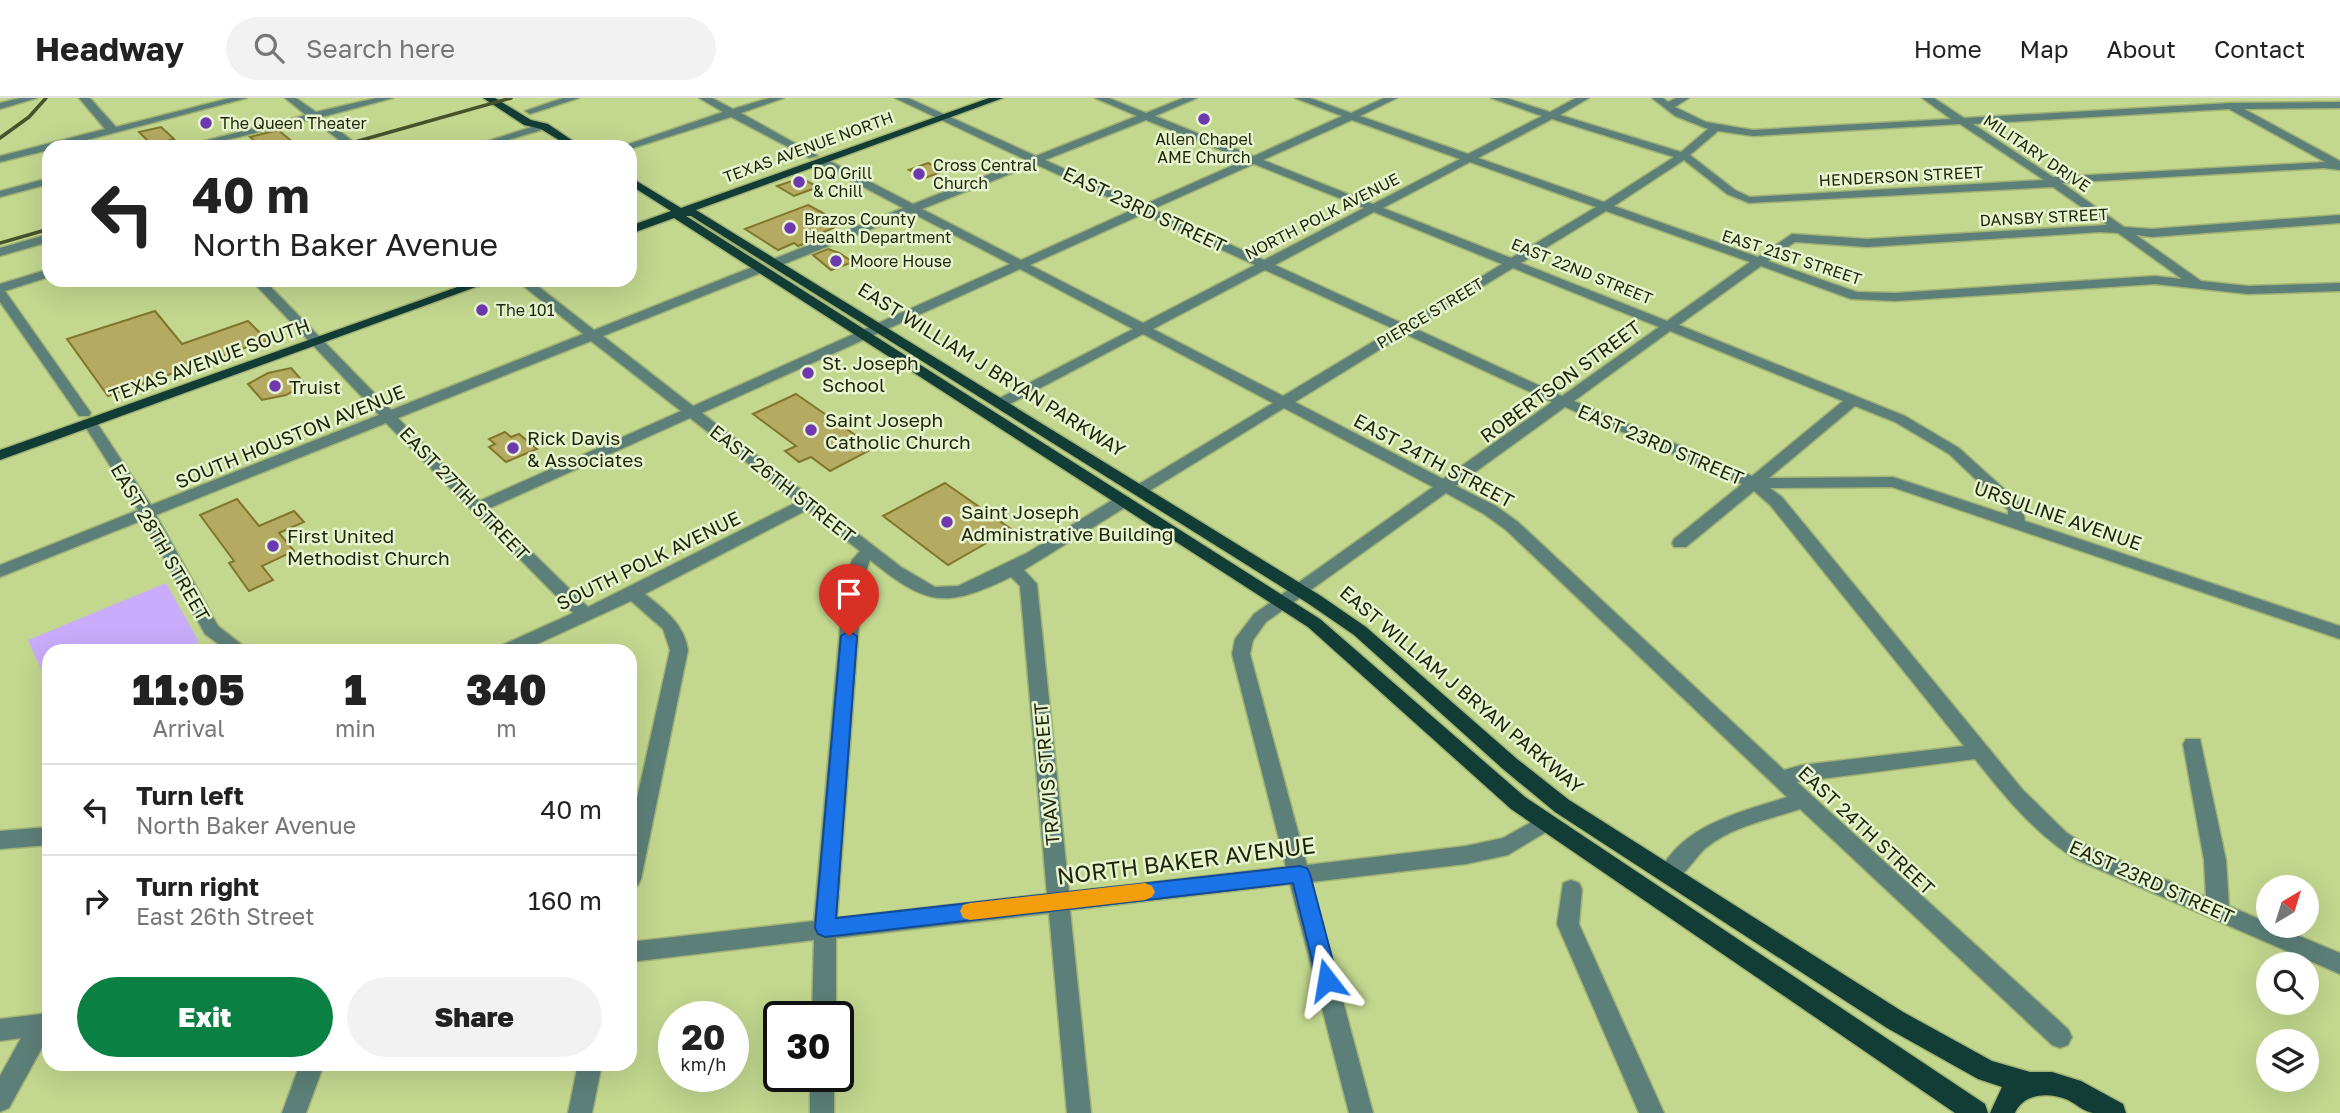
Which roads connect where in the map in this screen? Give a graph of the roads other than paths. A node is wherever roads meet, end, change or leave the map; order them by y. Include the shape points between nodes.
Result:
1 (32, 98) edge
2 (83, 98) edge
3 (242, 98) edge
4 (290, 98) edge
5 (356, 98) edge
6 (388, 98) edge
7 (488, 98) edge
8 (509, 98) edge
9 (574, 98) edge
10 (704, 98) edge
11 (779, 98) edge
12 (900, 98) edge
13 (977, 98) edge
14 (999, 98) edge
15 (1100, 98) edge
16 (1192, 98) edge
17 (1300, 98) edge
18 (1392, 98) edge
19 (1496, 98) edge
20 (1584, 98) edge
21 (1657, 98) edge
22 (1684, 98) edge
23 (1927, 98) edge
24 (2215, 98) edge
25 (2340, 105) edge
26 (0, 106) edge
27 (2231, 106) junction
28 (1667, 107) junction
29 (530, 111) junction
30 (732, 113) junction
31 (311, 115) junction
32 (939, 116) junction
33 (1146, 116) junction
34 (1352, 116) junction
35 (1549, 116) junction
36 (1962, 121) junction
37 (544, 126) junction
38 (1715, 128) junction
39 (111, 131) junction
40 (75, 140) edge
41 (203, 140) edge
42 (213, 140) edge
43 (345, 140) edge
44 (497, 140) edge
45 (565, 140) edge
46 (637, 143) edge
47 (42, 148) edge
48 (1683, 156) junction
49 (1468, 158) junction
50 (0, 159) edge
51 (818, 159) junction
52 (1036, 159) junction
53 (1255, 159) junction
54 (2340, 166) edge
55 (2054, 181) junction
56 (42, 183) edge
57 (637, 184) edge
58 (0, 194) edge
59 (1372, 207) junction
60 (1604, 207) junction
61 (913, 208) junction
62 (1143, 208) junction
63 (676, 209) junction
64 (637, 219) edge
65 (2340, 219) edge
66 (637, 227) edge
67 (2121, 230) junction
68 (42, 239) edge
69 (0, 251) edge
70 (1514, 262) junction
71 (1757, 263) junction
72 (1264, 264) junction
73 (1020, 265) junction
74 (766, 266) junction
75 (42, 275) edge
76 (2197, 284) junction
77 (264, 287) edge
78 (447, 287) edge
79 (464, 287) edge
80 (531, 287) edge
81 (2340, 287) edge
82 (0, 290) edge
83 (428, 297) junction
84 (1671, 326) junction
85 (878, 327) junction
86 (1404, 328) junction
87 (1143, 330) junction
88 (862, 334) junction
89 (594, 335) junction
90 (312, 338) junction
91 (1854, 400) junction
92 (1564, 402) junction
93 (1001, 403) junction
94 (1281, 403) junction
95 (693, 411) junction
96 (390, 417) junction
97 (87, 418) junction
98 (0, 443) edge
99 (0, 455) edge
100 (1754, 484) junction
101 (1444, 489) junction
102 (1140, 490) junction
103 (1123, 501) junction
104 (807, 503) junction
105 (477, 508) junction
106 (147, 513) junction
107 (2017, 522) junction
108 (1680, 543) dead end
109 (870, 551) junction
110 (1011, 568) junction
111 (0, 571) edge
112 (634, 593) junction
113 (1291, 597) junction
114 (586, 615) junction
115 (2340, 633) edge
116 (231, 644) edge
117 (522, 644) edge
118 (2193, 744) dead end
119 (1982, 751) junction
120 (1780, 779) junction
121 (1803, 800) junction
122 (1545, 822) junction
123 (42, 837) edge
124 (0, 840) edge
125 (637, 846) edge
126 (1300, 874) junction
127 (1669, 874) junction
128 (1571, 888) dead end
129 (1058, 902) junction
130 (2218, 911) junction
131 (825, 928) junction
132 (637, 951) edge
133 (2340, 964) edge
134 (824, 1001) edge
135 (42, 1024) edge
136 (42, 1029) edge
137 (0, 1030) edge
138 (2060, 1037) dead end
139 (309, 1071) edge
140 (589, 1071) edge
141 (2030, 1084) junction
142 (822, 1092) edge
143 (0, 1100) edge
144 (294, 1113) edge
145 (580, 1113) edge
146 (822, 1113) edge
147 (1079, 1113) edge
148 (1361, 1113) edge
149 (1652, 1113) edge
150 (1976, 1113) edge
151 (2002, 1113) edge
152 (2115, 1113) edge

1 - 26 street
2 - 39 street
3 - 39 street
4 - 31 street
5 - 31 street
6 - 31 street
7 - 37 main road via 528,123
8 - 29 main road
9 - 29 street
10 - 30 street, EAST 24TH STREET
11 - 30 street
12 - 32 street, EAST 23RD STREET
13 - 32 main road, TEXAS AVENUE NORTH
14 - 32 main road, TEXAS AVENUE NORTH
15 - 33 street, EAST 22ND STREET
16 - 33 street, SOUTH HOUSTON AVENUE
17 - 34 street, EAST 21ST STREET
18 - 34 street
19 - 35 street
20 - 35 street, NORTH POLK AVENUE
21 - 28 street
22 - 28 street
23 - 36 street, MILITARY DRIVE
24 - 27 street
25 - 27 street
27 - 36 street
27 - 54 street
28 - 38 street
29 - 37 main road via 543,119
30 - 46 street
30 - 51 street, EAST 24TH STREET
31 - 41 street
31 - 42 street
31 - 43 street
32 - 51 main road, TEXAS AVENUE NORTH
32 - 52 street, EAST 23RD STREET
33 - 52 street, SOUTH HOUSTON AVENUE
33 - 53 street, EAST 22ND STREET
34 - 49 street, EAST 21ST STREET
34 - 53 street
35 - 48 street
35 - 49 street, NORTH POLK AVENUE
36 - 38 street via 1775,133
36 - 55 street, MILITARY DRIVE
37 - 44 street
37 - 45 main road
38 - 48 street, PIERCE STREET
39 - 40 street
47 - 50 street
48 - 55 street, HENDERSON STREET via 1704,167 1733,195 1749,200
48 - 60 street, PIERCE STREET
49 - 59 street, NORTH POLK AVENUE
49 - 60 street, EAST 21ST STREET
51 - 61 street, EAST 24TH STREET
51 - 63 main road, TEXAS AVENUE NORTH
52 - 61 street, SOUTH HOUSTON AVENUE
52 - 62 street, EAST 23RD STREET
53 - 59 street, EAST 22ND STREET
53 - 62 street
54 - 55 street, HENDERSON STREET
55 - 67 street, MILITARY DRIVE
56 - 58 street
57 - 63 main road, EAST WILLIAM J BRYAN PARKWAY
59 - 70 street, EAST 22ND STREET
59 - 72 street, NORTH POLK AVENUE
60 - 70 street, PIERCE STREET
60 - 71 street, EAST 21ST STREET
61 - 73 street, EAST 24TH STREET
61 - 74 street, SOUTH HOUSTON AVENUE
62 - 72 street, EAST 23RD STREET
62 - 73 street
63 - 64 main road, TEXAS AVENUE NORTH
63 - 66 main road, TEXAS AVENUE NORTH
63 - 74 main road, EAST WILLIAM J BRYAN PARKWAY via 680,218
65 - 67 street, DANSBY STREET via 2152,233
67 - 71 street, DANSBY STREET via 1867,243 1791,238
67 - 76 street, MILITARY DRIVE
68 - 69 street
70 - 84 street, EAST 22ND STREET
70 - 86 street, PIERCE STREET
71 - 76 street, EAST 21ST STREET via 1866,298 2155,280
71 - 84 street, ROBERTSON STREET
72 - 86 street, EAST 23RD STREET
72 - 87 street, NORTH POLK AVENUE
73 - 85 street
73 - 87 street, EAST 24TH STREET
74 - 85 main road, EAST WILLIAM J BRYAN PARKWAY
74 - 88 main road, EAST WILLIAM J BRYAN PARKWAY
74 - 89 street, SOUTH HOUSTON AVENUE
75 - 82 street
76 - 81 street, EAST 21ST STREET via 2248,290
77 - 90 street, EAST 27TH STREET
78 - 83 main road
79 - 83 main road
80 - 89 street, EAST 26TH STREET
82 - 97 street, EAST 28TH STREET
83 - 90 main road, TEXAS AVENUE SOUTH
84 - 91 street, EAST 22ND STREET
84 - 92 street, ROBERTSON STREET
85 - 88 street
85 - 93 main road, EAST WILLIAM J BRYAN PARKWAY
86 - 92 street, EAST 23RD STREET
86 - 94 street, PIERCE STREET
87 - 93 street, NORTH POLK AVENUE
87 - 94 street, EAST 24TH STREET
88 - 95 street
88 - 103 main road, EAST WILLIAM J BRYAN PARKWAY
89 - 95 street, EAST 26TH STREET
89 - 96 street, SOUTH HOUSTON AVENUE
90 - 96 street, EAST 27TH STREET
90 - 97 main road, TEXAS AVENUE SOUTH
91 - 100 street
91 - 107 street, EAST 22ND STREET via 1900,419 1954,451 2016,509
92 - 100 street, EAST 23RD STREET
92 - 101 street, ROBERTSON STREET
93 - 102 main road, EAST WILLIAM J BRYAN PARKWAY
94 - 101 street, EAST 24TH STREET
94 - 102 street, PIERCE STREET
95 - 104 street, EAST 26TH STREET
95 - 105 street
96 - 105 street, EAST 27TH STREET
96 - 106 street, SOUTH HOUSTON AVENUE
97 - 98 main road, TEXAS AVENUE SOUTH
97 - 99 main road, TEXAS AVENUE SOUTH
97 - 106 street, EAST 28TH STREET
100 - 107 street, URSULINE AVENUE via 1894,482
100 - 108 street
100 - 119 street, EAST 23RD STREET via 1776,501
101 - 113 street, ROBERTSON STREET
101 - 120 street, EAST 24TH STREET via 1490,510 1512,526
102 - 113 main road, EAST WILLIAM J BRYAN PARKWAY
103 - 110 street
103 - 113 main road, EAST WILLIAM J BRYAN PARKWAY
104 - 109 street, EAST 26TH STREET
104 - 112 street, SOUTH POLK AVENUE
105 - 114 street, EAST 27TH STREET
106 - 111 street, SOUTH HOUSTON AVENUE
106 - 116 street, EAST 28TH STREET via 211,630
107 - 115 street, URSULINE AVENUE
109 - 110 street via 917,586 943,594 978,587
109 - 131 street, EAST 26TH STREET via 860,560 853,583
110 - 129 street, TRAVIS STREET via 1028,584
112 - 114 street, SOUTH POLK AVENUE
112 - 125 street via 672,626 679,638
113 - 122 main road, EAST WILLIAM J BRYAN PARKWAY via 1491,781
113 - 126 street, ROBERTSON STREET via 1251,629 1241,654
113 - 127 main road, EAST WILLIAM J BRYAN PARKWAY via 1360,631 1539,789
114 - 117 street, SOUTH POLK AVENUE
118 - 130 street via 2215,860
119 - 120 street
119 - 130 street, EAST 23RD STREET via 2016,796 2060,839
120 - 121 street, EAST 24TH STREET
121 - 127 street via 1710,831 1688,849
121 - 138 street, EAST 24TH STREET
122 - 126 street, NORTH BAKER AVENUE via 1508,846 1466,855
122 - 150 main road, EAST WILLIAM J BRYAN PARKWAY
123 - 124 street
126 - 129 street, NORTH BAKER AVENUE
126 - 148 street, ROBERTSON STREET
127 - 141 main road, EAST WILLIAM J BRYAN PARKWAY via 1925,1040 1987,1071
128 - 149 street via 1568,924
129 - 131 street, NORTH BAKER AVENUE
129 - 147 street, TRAVIS STREET
130 - 133 street, EAST 23RD STREET
131 - 132 street, NORTH BAKER AVENUE
131 - 134 street, EAST 26TH STREET
135 - 137 street
136 - 143 street
139 - 144 street
140 - 145 street
141 - 151 main road via 2010,1096
141 - 152 main road, EAST WILLIAM J BRYAN PARKWAY via 2052,1083 2072,1089
142 - 146 street

